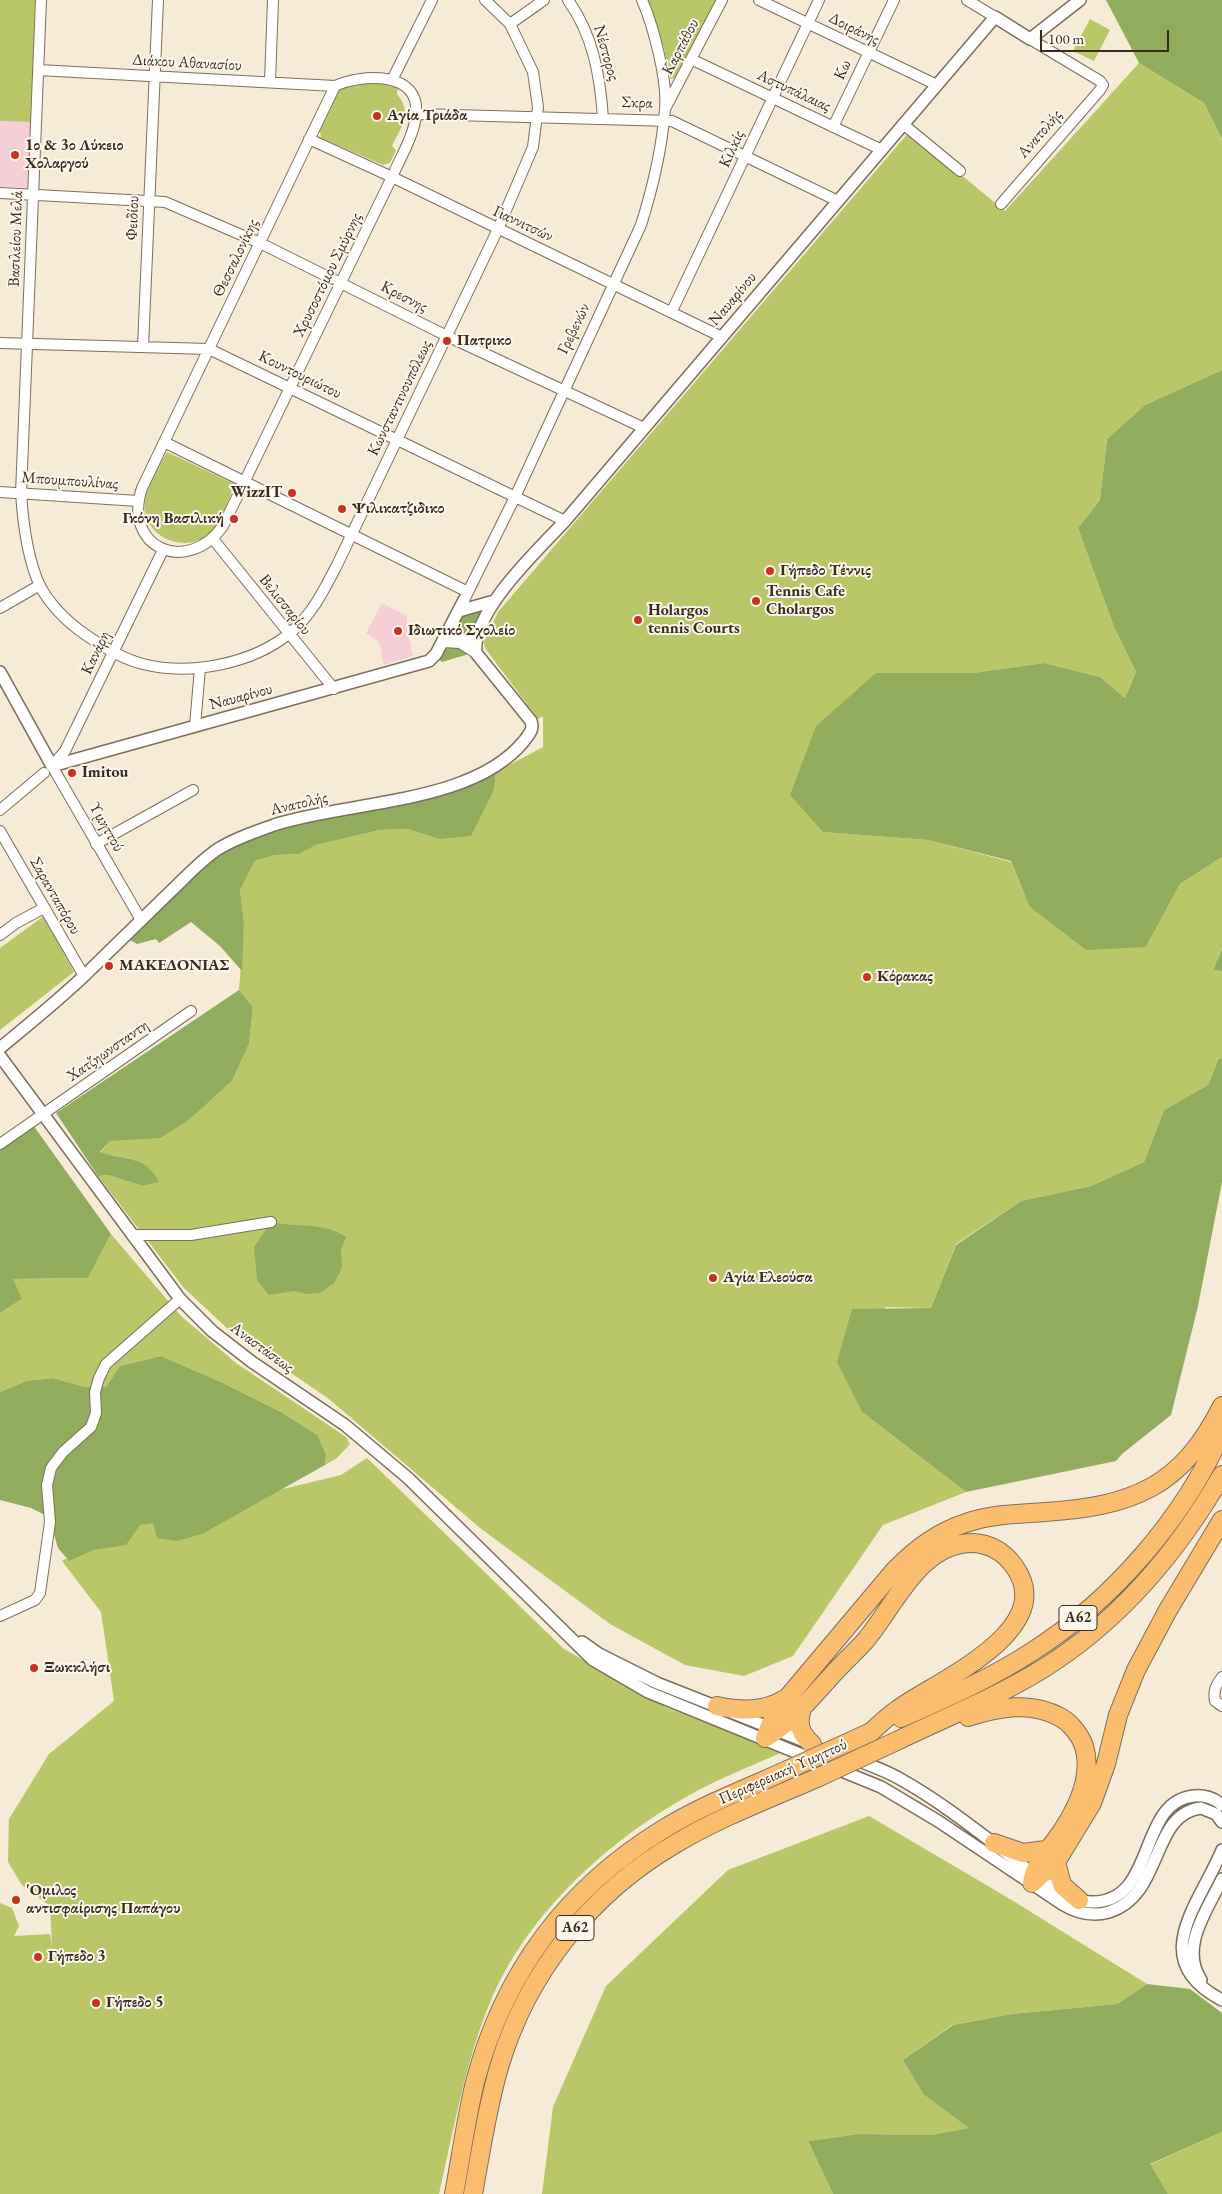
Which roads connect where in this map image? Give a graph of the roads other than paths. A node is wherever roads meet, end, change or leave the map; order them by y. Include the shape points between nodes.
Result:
1 (41, 0) edge
2 (158, 0) edge
3 (273, 0) edge
4 (432, 0) edge
5 (485, 0) edge
6 (544, 0) edge
7 (568, 0) edge
8 (642, 0) edge
9 (722, 0) edge
10 (759, 0) edge
11 (819, 0) edge
12 (894, 0) edge
13 (967, 0) edge
14 (1080, 0) edge
15 (995, 17) junction
16 (510, 24) junction
17 (808, 24) junction
18 (1030, 39) junction
19 (868, 52) junction
20 (692, 60) junction
21 (38, 70) junction
22 (154, 76) junction
23 (392, 80) junction
24 (270, 82) junction
25 (937, 85) junction
26 (335, 86) junction
27 (773, 98) junction
28 (666, 107) junction
29 (416, 114) junction
30 (537, 118) junction
31 (603, 118) junction
32 (664, 119) junction
33 (903, 124) junction
34 (834, 126) junction
35 (309, 139) junction
36 (882, 150) junction
37 (746, 154) junction
38 (960, 171) dead end
39 (392, 177) junction
40 (0, 193) edge
41 (33, 195) junction
42 (148, 200) junction
43 (838, 201) junction
44 (1001, 204) dead end
45 (498, 229) junction
46 (260, 243) junction
47 (341, 282) junction
48 (614, 284) junction
49 (672, 311) junction
50 (447, 336) junction
51 (722, 337) junction
52 (0, 343) edge
53 (27, 344) junction
54 (143, 347) junction
55 (209, 349) junction
56 (291, 387) junction
57 (563, 389) junction
58 (644, 428) junction
59 (397, 438) junction
60 (164, 442) junction
61 (243, 482) junction
62 (0, 492) edge
63 (22, 493) junction
64 (515, 497) junction
65 (138, 501) junction
66 (565, 521) junction
67 (351, 535) junction
68 (213, 539) junction
69 (163, 550) junction
70 (40, 585) junction
71 (464, 601) junction
72 (494, 601) junction
73 (0, 608) edge
74 (452, 624) junction
75 (290, 634) junction
76 (476, 639) junction
77 (443, 642) junction
78 (113, 652) junction
79 (476, 653) junction
80 (436, 654) joint
81 (200, 668) junction
82 (0, 672) edge
83 (334, 689) junction
84 (195, 726) junction
85 (48, 769) junction
86 (192, 790) dead end
87 (0, 810) edge
88 (0, 831) edge
89 (96, 844) junction
90 (44, 908) junction
91 (141, 920) junction
92 (0, 935) edge
93 (84, 976) junction
94 (191, 1011) dead end
95 (0, 1048) edge
96 (0, 1056) edge
97 (42, 1115) junction
98 (0, 1144) edge
99 (271, 1222) dead end
100 (132, 1235) junction
101 (180, 1299) junction
102 (1222, 1406) edge
103 (1222, 1432) edge
104 (1222, 1475) edge
105 (1222, 1520) edge
106 (0, 1616) edge
107 (552, 1621) junction
108 (1222, 1677) edge
109 (788, 1697) junction
110 (717, 1706) junction
111 (1222, 1706) edge
112 (802, 1709) junction
113 (771, 1732) junction
114 (871, 1732) junction
115 (901, 1739) junction
116 (812, 1744) junction
117 (1222, 1805) edge
118 (1222, 1822) edge
119 (994, 1843) junction
120 (1222, 1850) edge
121 (1051, 1856) junction
122 (1035, 1877) junction
123 (1222, 1879) edge
124 (1205, 1884) junction
125 (1219, 1892) edge
126 (1079, 1900) junction
127 (1222, 1996) edge
128 (1222, 2000) edge
129 (454, 2194) edge
130 (473, 2194) edge

1 - 21 street, Βασιλείου Μελά
2 - 22 street, Φειδίου
3 - 24 street
4 - 23 street
5 - 16 street, Κωνσταντινουπόλεως
6 - 16 street
7 - 31 street, Νέστορος via 588,37 598,68
8 - 28 street, Γρεβενών via 661,68
9 - 20 street, Καρπάθου
10 - 17 street, Δοιράνης
11 - 17 street, Κιλκίς
12 - 19 street, Κω
13 - 15 street
14 - 18 street
15 - 18 street
15 - 25 street, Ναυαρίνου
16 - 30 street, Κωνσταντινουπόλεως via 533,72
17 - 19 street, Δοιράνης
17 - 27 street, Κιλκίς
18 - 44 street, Ανατολής via 1102,85
19 - 25 street, Δοιράνης
19 - 34 street, Κω
20 - 27 street, Αστυπάλαιας
20 - 28 street, Καρπάθου
21 - 22 street, Διάκου Αθανασίου
21 - 41 street, Βασιλείου Μελά
22 - 24 street, Διάκου Αθανασίου
22 - 42 street, Φειδίου
23 - 26 street via 363,78
23 - 29 street via 412,95
24 - 26 street, Διάκου Αθανασίου
25 - 33 street, Ναυαρίνου
26 - 35 street, Θεσσαλονίκης
27 - 34 street, Αστυπάλαιας
27 - 37 street, Κιλκίς
28 - 32 street, Γρεβενών
29 - 30 street, Σκρα
29 - 39 street, Χρυσοστόμου Σμύρνης
30 - 31 street, Σκρα
30 - 45 street, Κωνσταντινουπόλεως via 533,147
31 - 32 street, Σκρα
32 - 37 street, Σκρα
32 - 48 street, Γρεβενών via 656,178 641,225
33 - 36 street, Ναυαρίνου
33 - 38 street
34 - 36 street, Αστυπάλαιας
35 - 39 street, Γιαννιτσών
35 - 46 street, Θεσσαλονίκης
36 - 43 street, Ναυαρίνου
37 - 43 street, Σκρα
37 - 49 street, Κιλκίς
39 - 45 street, Γιαννιτσών
39 - 47 street, Χρυσοστόμου Σμύρνης
40 - 41 street, Κρεσνης
41 - 42 street, Κρεσνης
41 - 53 street, Βασιλείου Μελά
42 - 46 street, Κρεσνης via 165,202
42 - 54 street, Φειδίου
43 - 51 street, Ναυαρίνου
45 - 48 street, Γιαννιτσών
45 - 50 street, Κωνσταντινουπόλεως
46 - 47 street, Κρεσνης
46 - 55 street, Θεσσαλονίκης
47 - 50 street, Κρεσνης
47 - 56 street, Χρυσοστόμου Σμύρνης
48 - 49 street, Γιαννιτσών
48 - 57 street, Γρεβενών
49 - 51 street, Γιαννιτσών
50 - 57 street, Κρεσνης
50 - 59 street, Κωνσταντινουπόλεως
51 - 58 street, Ναυαρίνου
52 - 53 street, Κουντουριώτου
53 - 54 street, Κουντουριώτου
53 - 63 street, Βασιλείου Μελά
54 - 55 street, Κουντουριώτου
55 - 56 street, Κουντουριώτου
55 - 60 street, Θεσσαλονίκης
56 - 59 street, Κουντουριώτου
56 - 61 street, Χρυσοστόμου Σμύρνης
57 - 58 street, Κρεσνης
57 - 64 street, Γρεβενών
58 - 66 street, Ναυαρίνου
59 - 64 street, Κουντουριώτου
59 - 67 street, Κωνσταντινουπόλεως
60 - 61 street
60 - 65 street
61 - 67 street
61 - 68 street, Χρυσοστόμου Σμύρνης via 223,526
62 - 63 street, Μπουμπουλίνας
63 - 65 street, Μπουμπουλίνας
63 - 70 street, Βασιλείου Μελά via 28,546
64 - 66 street, Κουντουριώτου
64 - 71 street, Γρεβενών
65 - 69 street via 144,532
66 - 72 street, Ναυαρίνου
67 - 71 street
67 - 75 street, Κωνσταντινουπόλεως via 320,598
68 - 69 street via 189,551
68 - 75 street, Βελισσαρίου
69 - 78 street, Κανάρη
70 - 73 street
70 - 78 street, Βασιλείου Μελά via 71,624
71 - 72 street
71 - 74 street, Γρεβενών
72 - 76 street, Ναυαρίνου
74 - 76 street via 455,634 465,640
74 - 77 street, Γρεβενών
75 - 81 street, Κωνσταντινουπόλεως via 263,650
75 - 83 street, Βελισσαρίου
76 - 79 street, Ναυαρίνου
77 - 79 street, Ανατολής via 460,644
77 - 80 street, Γρεβενών
78 - 81 street, Κωνσταντινουπόλεως via 142,664
78 - 85 street, Κανάρη via 65,750
79 - 91 street, Ανατολής via 531,721 531,732 519,747 491,769 461,783 279,824 242,837 217,850 196,867
80 - 83 street, Ναυαρίνου via 429,661
81 - 84 street
82 - 85 street, Υμηττού
83 - 84 street, Ναυαρίνου
84 - 85 street, Ναυαρίνου
85 - 87 street, Κανάρη
85 - 89 street, Υμηττού
86 - 89 street
88 - 90 street, Σαρανταπόρου
89 - 91 street, Υμηττού
90 - 92 street
90 - 93 street, Σαρανταπόρου
91 - 93 street, Ανατολής
93 - 95 street, Ανατολής
94 - 97 street, Χατζηωνσταντη
96 - 97 street, Αναστάσεως
97 - 98 street, Χατζηωνσταντη
97 - 100 street, Αναστάσεως
99 - 100 street via 191,1235
100 - 101 street, Αναστάσεως
101 - 106 street via 106,1364 95,1392 96,1413 91,1427 63,1452 51,1468 48,1485 50,1522 40,1593 35,1600
101 - 107 street, Αναστάσεως via 212,1331 252,1362 345,1425 384,1456
102 - 109 highway via 1198,1448 1185,1462 1139,1495 1099,1507 989,1517 967,1522 928,1540 894,1571
103 - 114 highway, Περιφερειακή Υμηττού / Α62 via 1200,1474 1164,1528 1125,1574 1084,1614 1004,1669
104 - 115 highway, Περιφερειακή Υμηττού / Α62 via 1168,1556 1100,1626 1044,1668 966,1710
105 - 121 highway via 1136,1670 1118,1715 1092,1804
107 - 110 street via 599,1654 657,1683
107 - 113 street via 593,1660 648,1692
108 - 111 street via 1213,1694 1215,1701
109 - 110 highway via 758,1709
109 - 113 highway via 778,1709
110 - 113 street
112 - 113 highway
112 - 114 highway via 865,1640 932,1558 966,1543 991,1547 1000,1552 1017,1570 1022,1586 1023,1598 1014,1624 981,1658 897,1710
112 - 116 highway via 799,1717 801,1732
113 - 116 street
113 - 122 street via 902,1798
114 - 129 highway, Περιφερειακή Υμηττού / Α62, bridge via 730,1795 655,1834 603,1872 576,1897 538,1942 506,1999 485,2053 466,2122
115 - 121 highway via 1008,1707 1038,1708 1064,1719 1082,1740 1087,1770 1073,1812 1054,1842
115 - 130 highway, Περιφερειακή Υμηττού / Α62, bridge via 724,1818 674,1844 606,1895 568,1936 535,1982 509,2039 494,2088
116 - 119 street via 901,1778
117 - 126 street via 1200,1795 1179,1800 1165,1813 1137,1871 1122,1892 1101,1901
118 - 122 street via 1216,1814 1202,1808 1180,1816 1170,1828 1141,1890 1126,1904 1111,1911 1094,1914 1073,1911
119 - 121 highway via 1022,1853
119 - 122 street
120 - 124 street
121 - 122 highway
121 - 126 highway via 1062,1885
122 - 126 street
123 - 125 street
124 - 125 street
124 - 128 street via 1182,1934 1183,1961 1192,1977
125 - 127 street via 1196,1933 1193,1958 1200,1978

